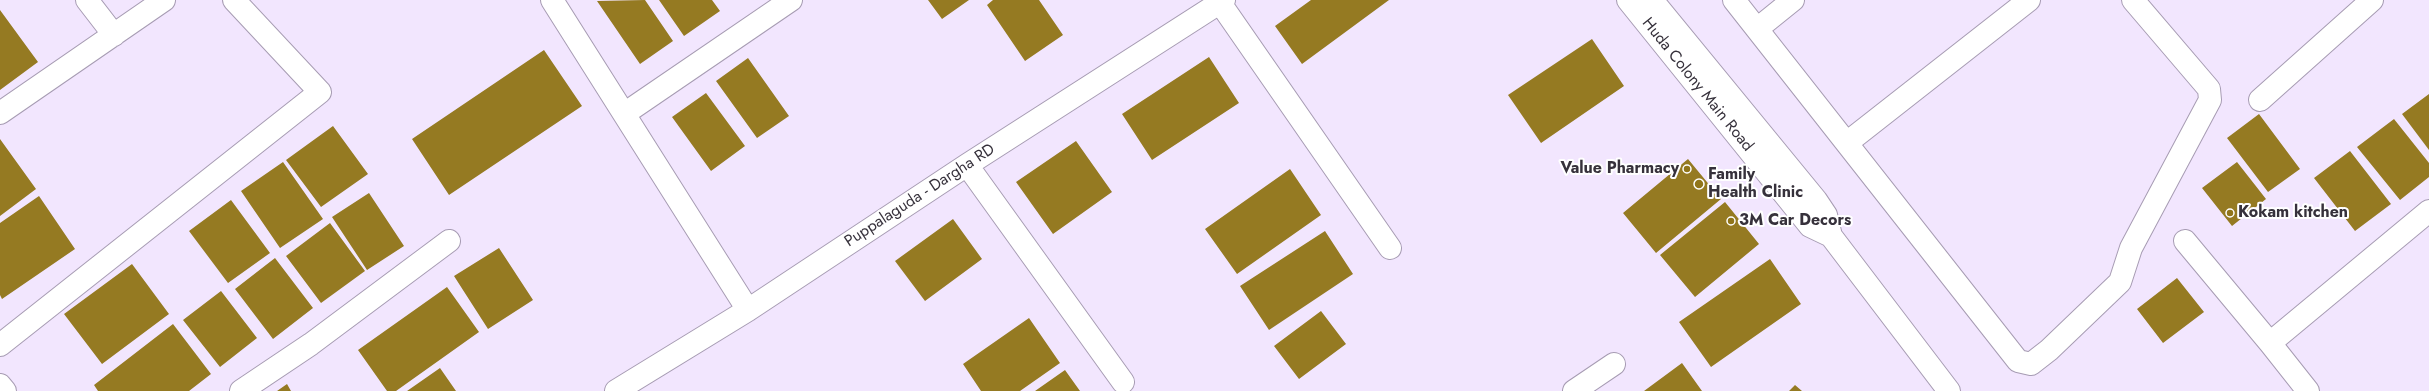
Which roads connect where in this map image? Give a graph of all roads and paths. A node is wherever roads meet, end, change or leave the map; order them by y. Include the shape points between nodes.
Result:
1 (87, 0) edge
2 (164, 0) edge
3 (234, 0) edge
4 (552, 0) edge
5 (791, 0) edge
6 (1628, 0) edge
7 (1652, 0) edge
8 (1734, 0) edge
9 (1793, 0) edge
10 (2029, 0) edge
11 (2133, 0) edge
12 (2372, 0) edge
13 (1221, 1) edge
14 (1757, 29) junction
15 (114, 35) junction
16 (2260, 100) dead end
17 (0, 113) edge
18 (624, 114) junction
19 (1848, 142) junction
20 (968, 165) junction
21 (2429, 211) edge
22 (1818, 220) junction
23 (449, 241) dead end
24 (2185, 241) dead end
25 (1390, 248) dead end
26 (748, 310) junction
27 (2270, 342) junction
28 (0, 345) edge
29 (1614, 364) dead end
30 (1123, 382) dead end
31 (0, 385) edge
32 (2303, 389) edge
33 (5, 391) edge
34 (241, 391) edge
35 (616, 391) edge
36 (1574, 391) edge
37 (1948, 391) edge

1 - 15 street
2 - 15 street
3 - 28 street via 320,92
4 - 18 street
5 - 18 street
6 - 22 street, Huda Colony Main Road
7 - 22 street
8 - 14 street
9 - 14 street
10 - 19 street
11 - 19 street via 2209,89 2210,100 2131,248 2120,282 2031,364 2018,361
12 - 16 street
13 - 20 street, Puppalaguda - Dargha RD
13 - 25 street
14 - 19 street
15 - 17 street
18 - 26 street
20 - 26 street, Puppalaguda - Dargha RD
20 - 30 street
21 - 27 street
22 - 37 street, Huda Colony Main Road
23 - 34 street via 311,344
24 - 27 street
26 - 35 street, Puppalaguda - Dargha RD
27 - 32 street
29 - 36 street
31 - 33 street

